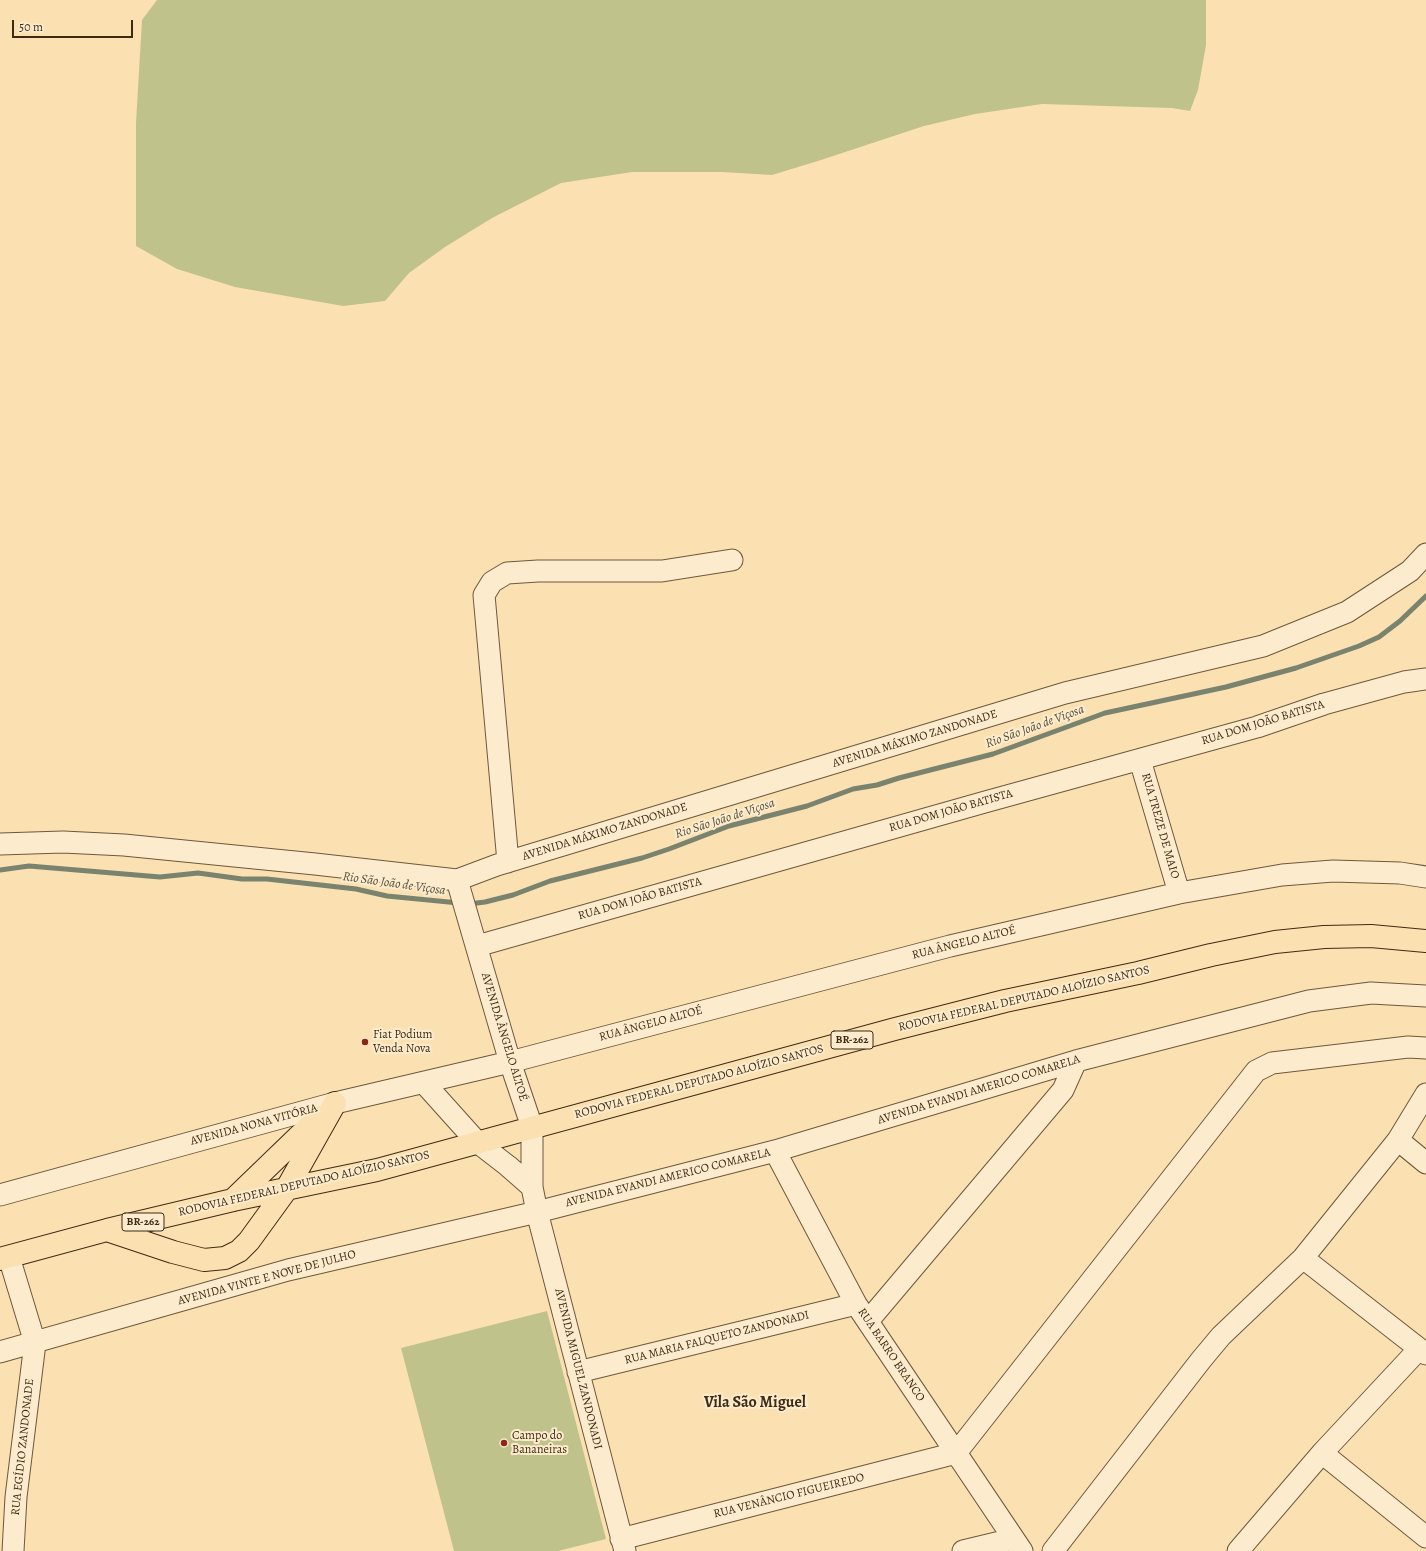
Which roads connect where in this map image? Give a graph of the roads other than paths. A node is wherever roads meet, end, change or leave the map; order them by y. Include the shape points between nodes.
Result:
1 (1426, 554) edge
2 (732, 560) dead end
3 (1426, 679) edge
4 (1140, 760) junction
5 (0, 844) edge
6 (508, 862) junction
7 (1426, 877) edge
8 (458, 883) junction
9 (1179, 893) junction
10 (475, 940) junction
11 (1426, 941) edge
12 (1426, 996) edge
13 (1426, 1048) edge
14 (1076, 1061) junction
15 (510, 1062) junction
16 (424, 1083) junction
17 (1426, 1094) edge
18 (335, 1103) junction
19 (532, 1127) junction
20 (1398, 1140) junction
21 (477, 1142) junction
22 (775, 1151) junction
23 (1426, 1163) edge
24 (532, 1187) junction
25 (286, 1190) junction
26 (0, 1195) edge
27 (233, 1200) junction
28 (537, 1212) junction
29 (108, 1230) junction
30 (5, 1258) edge
31 (1303, 1258) junction
32 (856, 1304) junction
33 (868, 1322) junction
34 (35, 1343) junction
35 (1423, 1351) edge
36 (0, 1352) edge
37 (578, 1372) junction
38 (956, 1453) junction
39 (1322, 1453) junction
40 (8, 1499) edge
41 (1426, 1537) edge
42 (623, 1545) edge
43 (1018, 1545) edge
44 (13, 1551) edge
45 (963, 1551) edge
46 (1053, 1551) edge
47 (1238, 1551) edge

1 - 6 street, AVENIDA MÁXIMO ZANDONADE via 1410,571 1347,612 1263,646 1065,693
2 - 6 street via 662,571 507,573 492,582 484,595
3 - 4 street, RUA DOM JOÃO BATISTA via 1404,682 1324,704 1257,727
4 - 9 street, RUA TREZE DE MAIO
4 - 10 street, RUA DOM JOÃO BATISTA
5 - 8 street via 64,842 124,846 315,864
6 - 8 street, AVENIDA MÁXIMO ZANDONADE
7 - 9 street, RUA ÂNGELO ALTOÉ via 1400,873 1333,871 1282,875
8 - 10 street
9 - 15 street, RUA ÂNGELO ALTOÉ via 950,946
10 - 15 street, AVENIDA ÂNGELO ALTOÉ
11 - 19 highway, RODOVIA FEDERAL DEPUTADO ALOÍZIO SANTOS / BR-262 via 1371,936 1324,937 1275,942 1211,955 895,1028
12 - 14 street, AVENIDA EVANDI AMERICO COMARELA via 1372,993 1309,1001
13 - 38 street via 1408,1047 1272,1063 1256,1071
14 - 22 street, AVENIDA EVANDI AMERICO COMARELA
14 - 33 street via 1063,1090
15 - 16 street, AVENIDA NONA VITÓRIA
15 - 19 street, AVENIDA ÂNGELO ALTOÉ
16 - 18 street, AVENIDA NONA VITÓRIA
16 - 21 street
17 - 20 street
18 - 25 highway
18 - 26 street, AVENIDA NONA VITÓRIA
18 - 27 highway
19 - 21 highway, RODOVIA FEDERAL DEPUTADO ALOÍZIO SANTOS / BR-262
19 - 24 street, AVENIDA MIGUEL ZANDONADI
20 - 23 street
20 - 31 street
21 - 24 street
21 - 25 highway, RODOVIA FEDERAL DEPUTADO ALOÍZIO SANTOS / BR-262 via 377,1170
22 - 28 street, AVENIDA EVANDI AMERICO COMARELA
22 - 32 street, RUA BARRO BRANCO
24 - 28 street, AVENIDA MIGUEL ZANDONADI
25 - 27 highway, RODOVIA FEDERAL DEPUTADO ALOÍZIO SANTOS / BR-262
25 - 29 highway via 249,1241 239,1251 225,1258 204,1260
27 - 29 highway, RODOVIA FEDERAL DEPUTADO ALOÍZIO SANTOS / BR-262
28 - 34 street, AVENIDA VINTE E NOVE DE JULHO via 288,1270
28 - 37 street, AVENIDA MIGUEL ZANDONADI
29 - 30 highway, RODOVIA FEDERAL DEPUTADO ALOÍZIO SANTOS / BR-262
30 - 34 street
31 - 35 street
31 - 46 street via 1221,1336
32 - 33 street, RUA BARRO BRANCO
32 - 37 street, RUA MARIA FALQUETO ZANDONADI
33 - 38 street, RUA BARRO BRANCO
34 - 36 street, AVENIDA VINTE E NOVE DE JULHO
34 - 40 street, RUA EGÍDIO ZANDONADE
35 - 39 street
37 - 42 street, AVENIDA MIGUEL ZANDONADI
38 - 42 street, RUA VENÂNCIO FIGUEIREDO
38 - 43 street, RUA BARRO BRANCO
39 - 41 street
39 - 47 street
40 - 44 street, RUA EGÍDIO ZANDONADE
43 - 45 street

